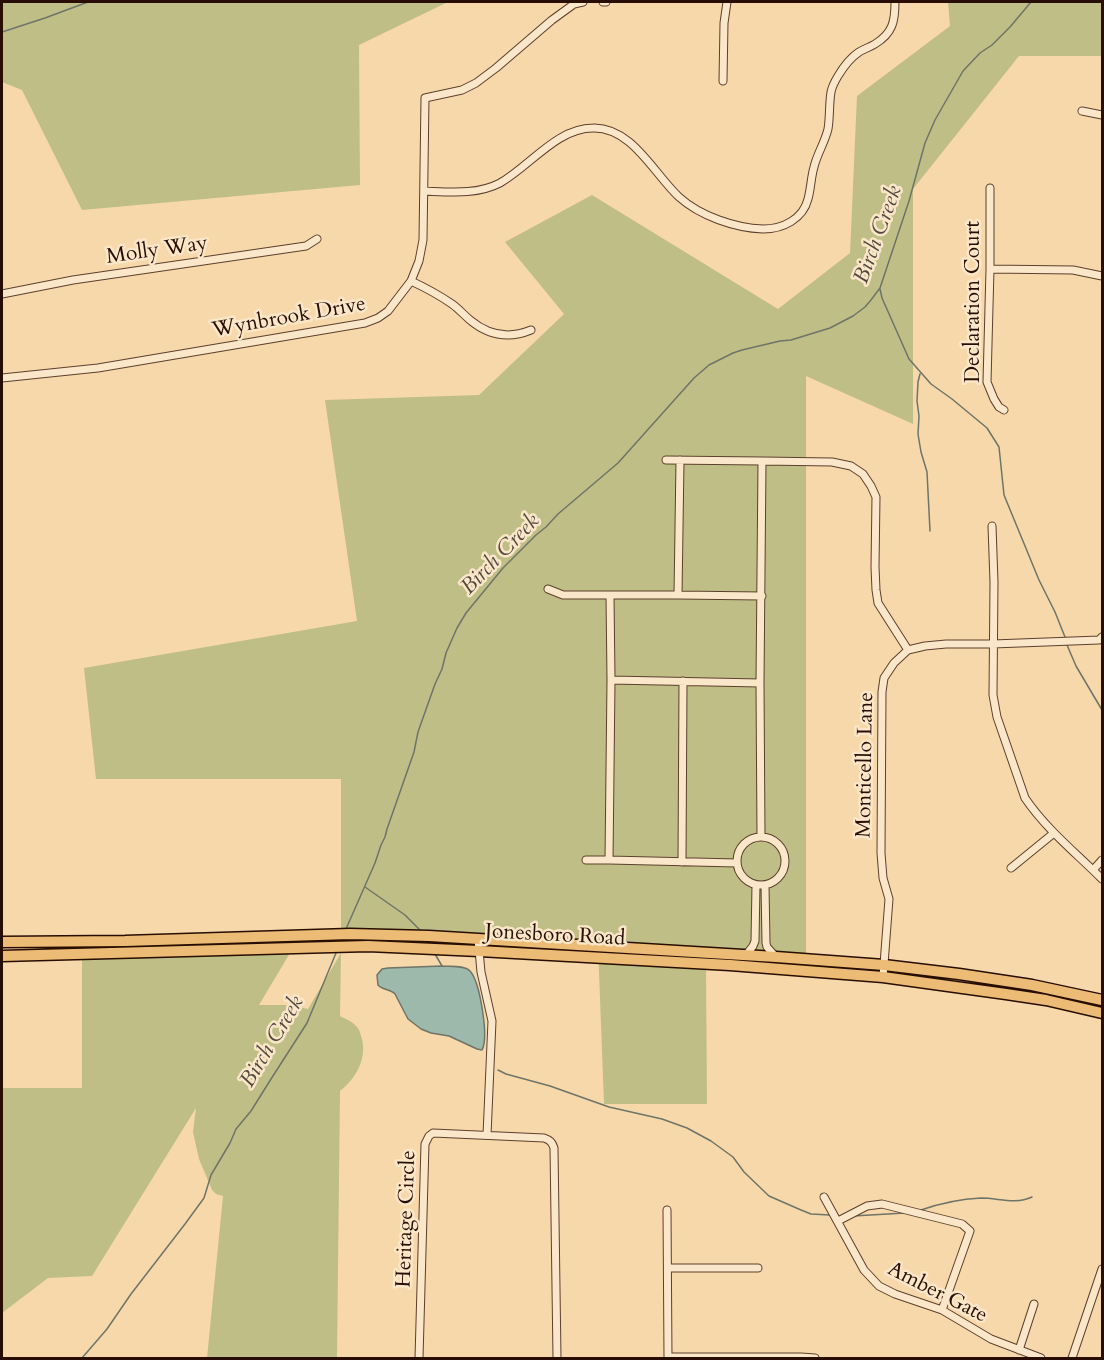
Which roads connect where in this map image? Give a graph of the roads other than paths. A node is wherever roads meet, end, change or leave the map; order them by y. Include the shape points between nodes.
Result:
1 (583, 2) edge
2 (727, 2) edge
3 (895, 2) edge
4 (723, 81) dead end
5 (1082, 111) dead end
6 (1102, 115) edge
7 (990, 188) dead end
8 (424, 191) junction
9 (316, 239) dead end
10 (990, 269) junction
11 (1102, 276) edge
12 (411, 281) junction
13 (2, 294) edge
14 (531, 330) dead end
15 (2, 378) edge
16 (1004, 410) dead end
17 (666, 460) dead end
18 (680, 460) junction
19 (762, 461) junction
20 (992, 526) dead end
21 (548, 589) dead end
22 (610, 594) junction
23 (678, 595) junction
24 (762, 596) junction
25 (1101, 641) edge
26 (993, 644) junction
27 (908, 650) junction
28 (611, 680) junction
29 (683, 681) junction
30 (760, 683) junction
31 (1054, 833) junction
32 (761, 837) junction
33 (586, 860) dead end
34 (609, 860) junction
35 (1102, 860) edge
36 (682, 862) junction
37 (737, 863) junction
38 (1011, 868) dead end
39 (1093, 870) junction
40 (1102, 879) edge
41 (756, 885) junction
42 (765, 885) junction
43 (2, 942) edge
44 (478, 945) junction
45 (746, 955) junction
46 (2, 956) edge
47 (776, 957) junction
48 (884, 965) junction
49 (883, 977) junction
50 (1102, 1000) edge
51 (1102, 1012) edge
52 (487, 1135) junction
53 (824, 1197) dead end
54 (668, 1210) dead end
55 (838, 1221) junction
56 (668, 1268) junction
57 (758, 1268) dead end
58 (1102, 1269) edge
59 (1034, 1304) dead end
60 (942, 1310) junction
61 (1019, 1350) junction
62 (668, 1358) edge
63 (419, 1359) edge
64 (557, 1359) edge
65 (815, 1359) edge
66 (1041, 1359) edge
67 (1072, 1359) edge

1 - 8 street, Wynbrook Drive via 552,20 476,82 462,90 425,98
2 - 4 street
3 - 8 street via 895,15 886,36 846,63 837,78 831,91 828,129 814,164 808,199 801,214 787,224 765,229 745,227 698,210 674,192 628,141 610,131 593,128 572,132 499,183 478,191
5 - 6 street
7 - 10 street, Declaration Court
8 - 12 street, Wynbrook Drive via 423,240
9 - 13 street, Molly Way via 306,246
10 - 11 street via 1073,270
10 - 16 street, Declaration Court via 987,382
12 - 14 street via 490,333 521,334
12 - 15 street, Wynbrook Drive via 388,311 365,323 98,368
17 - 18 street
18 - 19 street
18 - 23 street
19 - 24 street
19 - 27 street via 832,462 851,466 863,474 876,497 878,603
20 - 26 street
21 - 22 street via 563,594
22 - 23 street
22 - 28 street
23 - 24 street
24 - 30 street
25 - 26 street
26 - 27 street via 925,645
26 - 31 street via 997,717 1025,798
27 - 48 street, Monticello Lane via 884,678 882,692 881,853 889,899
28 - 29 street
28 - 34 street
29 - 30 street
29 - 36 street
30 - 32 street
31 - 38 street
31 - 39 street
32 - 37 street via 746,842
32 - 42 street via 776,843 785,864 778,878
33 - 34 street
34 - 36 street
35 - 39 street
36 - 37 street
37 - 41 street via 741,874
39 - 40 street
41 - 42 street
41 - 45 street via 755,941
42 - 47 street via 766,943
43 - 44 main road, Jonesboro Road via 370,934
44 - 45 main road, Jonesboro Road
44 - 46 main road, Jonesboro Road
44 - 49 main road, Jonesboro Road
44 - 52 street via 492,1021
45 - 47 main road, Jonesboro Road
47 - 48 main road, Jonesboro Road
48 - 49 street, Monticello Lane
48 - 50 main road, Jonesboro Road via 1032,985
49 - 51 main road, Jonesboro Road via 1046,1000
52 - 63 street, Heritage Circle via 433,1133 426,1140
52 - 64 street, Heritage Circle via 544,1138 553,1143
53 - 55 street, Amber Gate
54 - 56 street
55 - 60 street, Amber Gate via 864,1270 879,1286
55 - 60 street via 867,1206 882,1204 962,1224 970,1231
56 - 57 street
56 - 62 street
58 - 67 street
59 - 61 street
60 - 61 street, Amber Gate via 991,1339
61 - 66 street, Amber Gate
62 - 65 street

